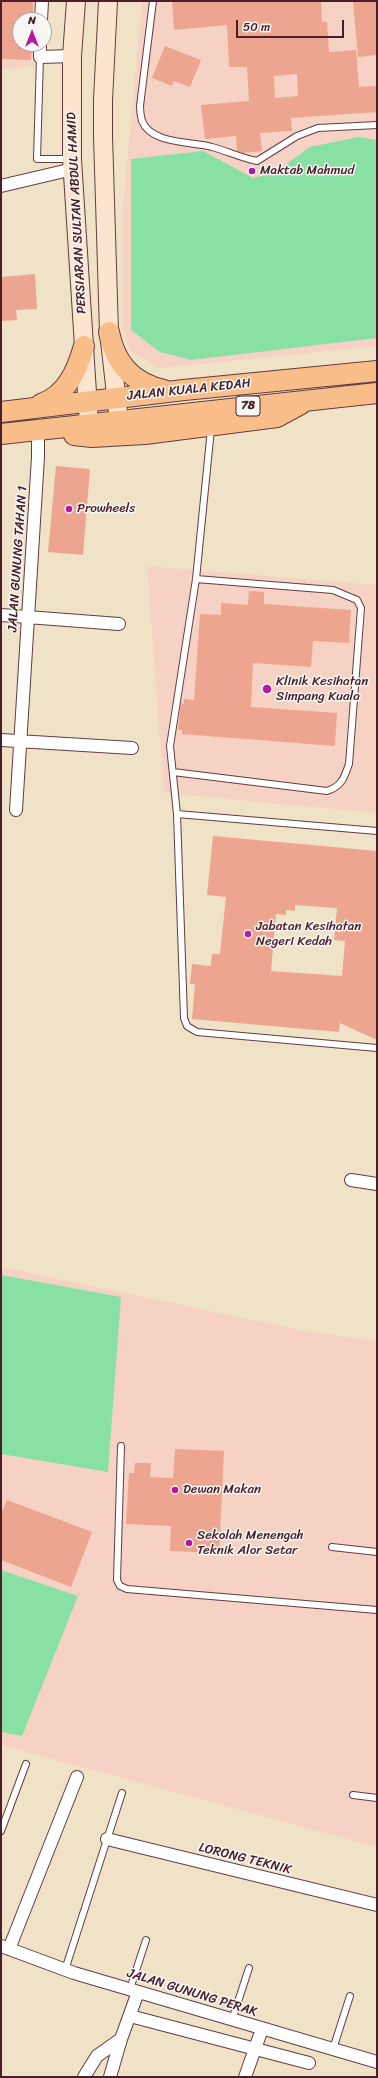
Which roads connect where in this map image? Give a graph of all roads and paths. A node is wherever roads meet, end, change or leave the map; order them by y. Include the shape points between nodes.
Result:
1 (42, 1) edge
2 (76, 1) edge
3 (108, 1) edge
4 (153, 1) edge
5 (41, 12) edge
6 (40, 52) edge
7 (72, 56) junction
8 (40, 57) junction
9 (377, 126) edge
10 (72, 164) junction
11 (1, 186) edge
12 (109, 332) junction
13 (84, 346) junction
14 (377, 371) edge
15 (169, 392) junction
16 (377, 392) edge
17 (116, 398) junction
18 (310, 399) junction
19 (87, 401) junction
20 (29, 408) junction
21 (1, 412) edge
22 (119, 421) junction
23 (89, 424) junction
24 (211, 426) junction
25 (38, 430) junction
26 (1, 434) edge
27 (196, 579) junction
28 (1, 616) edge
29 (28, 618) junction
30 (119, 624) dead end
31 (1, 740) edge
32 (20, 741) junction
33 (132, 748) dead end
34 (173, 772) junction
35 (16, 810) dead end
36 (177, 814) junction
37 (377, 831) edge
38 (377, 1048) edge
39 (351, 1180) dead end
40 (377, 1184) edge
41 (122, 1446) dead end
42 (332, 1547) dead end
43 (377, 1552) edge
44 (377, 1610) edge
45 (26, 1764) dead end
46 (77, 1777) dead end
47 (122, 1793) dead end
48 (353, 1795) dead end
49 (377, 1798) edge
50 (1, 1831) edge
51 (107, 1839) junction
52 (377, 1905) edge
53 (146, 1940) dead end
54 (5, 1947) edge
55 (249, 1968) dead end
56 (65, 1970) junction
57 (134, 1990) junction
58 (350, 1996) dead end
59 (130, 2016) junction
60 (232, 2020) junction
61 (262, 2029) junction
62 (121, 2039) junction
63 (256, 2049) junction
64 (333, 2049) junction
65 (377, 2062) edge
66 (308, 2063) dead end
67 (84, 2077) edge
68 (110, 2077) edge
69 (245, 2077) edge

1 - 5 street
2 - 7 main road, PERSIARAN SULTAN ABDUL HAMID
3 - 12 main road, PERSIARAN SULTAN ABDUL HAMID via 103,100
4 - 9 lane via 140,106 142,122 151,133 169,140 212,147 256,161 297,136 318,128
6 - 8 street
7 - 8 street
7 - 10 main road, PERSIARAN SULTAN ABDUL HAMID
8 - 10 lane via 37,159
10 - 11 street
10 - 13 main road, PERSIARAN SULTAN ABDUL HAMID
12 - 15 main road via 118,361 128,373 140,382
12 - 17 main road, PERSIARAN SULTAN ABDUL HAMID
13 - 19 main road, PERSIARAN SULTAN ABDUL HAMID
13 - 20 main road via 72,379 46,402
14 - 15 main road, JALAN KUALA KEDAH / 78
15 - 17 main road, JALAN KUALA KEDAH / 78
16 - 18 main road, JALAN KUALA KEDAH / 78
17 - 19 main road, JALAN KUALA KEDAH / 78
17 - 22 main road, PERSIARAN SULTAN ABDUL HAMID
18 - 22 main road, JALAN KUALA KEDAH / 78
18 - 24 main road via 277,417
19 - 20 main road, JALAN KUALA KEDAH / 78
19 - 23 main road, PERSIARAN SULTAN ABDUL HAMID
20 - 21 main road, JALAN KUALA KEDAH / 78
22 - 23 main road, JALAN KUALA KEDAH / 78
23 - 25 main road, JALAN KUALA KEDAH / 78
24 - 25 main road via 92,437
24 - 27 lane
25 - 26 main road, JALAN KUALA KEDAH / 78
25 - 29 street, JALAN GUNUNG TAHAN 1
27 - 34 lane via 170,746
27 - 34 lane via 333,590 357,600 361,608 349,764 337,788 327,791
28 - 29 street
29 - 30 street
29 - 32 street, JALAN GUNUNG TAHAN 1
31 - 32 street
32 - 33 street
32 - 35 street, JALAN GUNUNG TAHAN 1
34 - 36 lane
36 - 37 lane
36 - 38 lane via 184,1018 187,1026 197,1032
39 - 40 street
41 - 44 lane via 117,1580 120,1586 127,1589
42 - 43 lane
45 - 50 lane
46 - 54 street
47 - 51 lane
48 - 49 lane
51 - 52 street, LORONG TEKNIK
51 - 56 lane
53 - 57 lane
54 - 56 street, JALAN GUNUNG PERAK
55 - 60 lane
56 - 57 street, JALAN GUNUNG PERAK
57 - 59 street
57 - 60 street, JALAN GUNUNG PERAK
58 - 64 lane
59 - 62 street
59 - 63 street
60 - 61 street, JALAN GUNUNG PERAK
61 - 63 street
61 - 64 street, JALAN GUNUNG PERAK
62 - 67 street via 97,2056
62 - 68 street
63 - 66 street
63 - 69 street
64 - 65 street, JALAN GUNUNG PERAK

